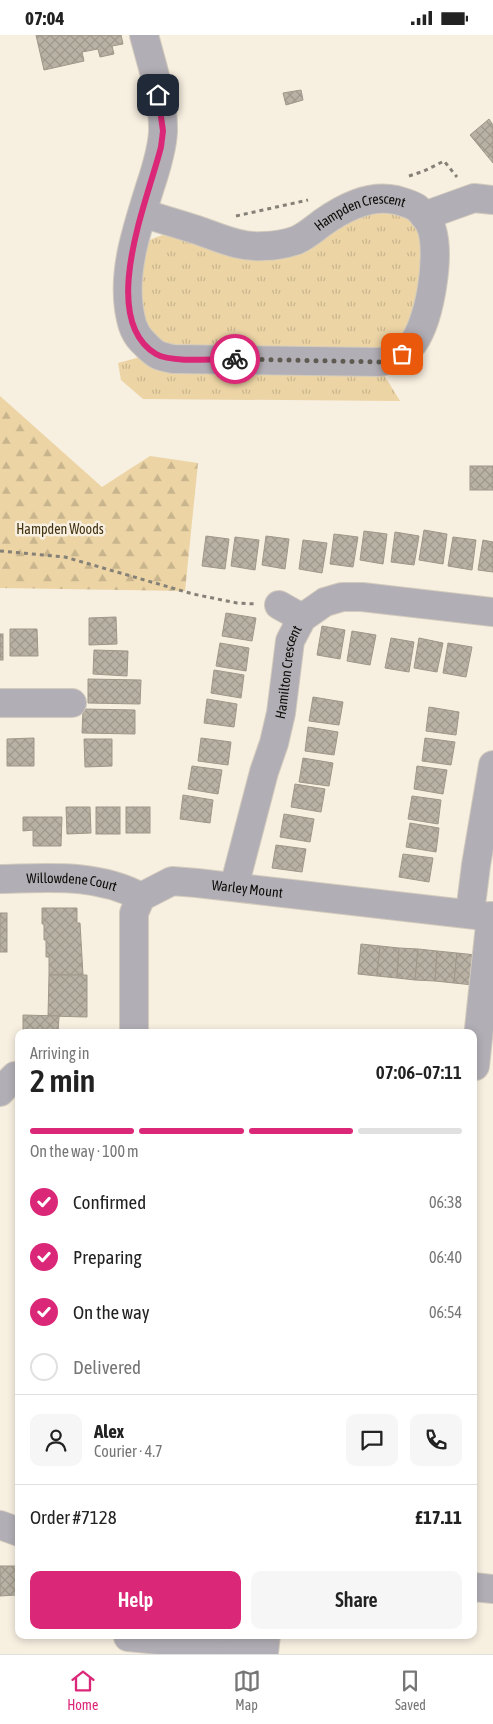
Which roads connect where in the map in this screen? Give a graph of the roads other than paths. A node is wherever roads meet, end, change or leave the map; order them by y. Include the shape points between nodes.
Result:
1 (144, 35) edge
2 (493, 200) edge
3 (142, 213) junction
4 (424, 216) junction
5 (493, 612) edge
6 (0, 703) edge
7 (72, 703) dead end
8 (493, 765) edge
9 (0, 879) edge
10 (234, 887) junction
11 (141, 897) junction
12 (485, 915) edge
13 (134, 1029) edge
14 (477, 1036) edge
15 (15, 1076) edge
16 (0, 1092) edge
17 (0, 1525) edge
18 (15, 1531) edge
19 (477, 1587) edge
20 (493, 1589) edge
21 (266, 1639) edge
22 (128, 1642) edge

1 - 3 street, Hampden Crescent via 163,131
2 - 4 street via 474,198
3 - 4 street, Hampden Crescent via 231,242 261,246 282,245 298,239 346,208 377,198 403,202 416,207
3 - 4 street, Hampden Crescent via 127,287 132,324 137,335 157,355 173,359 380,362 402,354 411,346 426,317 434,241 432,227
5 - 10 street, Hamilton Crescent via 362,597 342,597 290,612 290,641 281,713
6 - 7 street
8 - 12 street via 476,865
9 - 11 street, Willowdene Court via 74,878 115,885
10 - 11 street, Warley Mount via 172,881
10 - 12 street, Warley Mount
11 - 13 street via 134,913
12 - 14 street
15 - 16 street
17 - 18 street
19 - 20 street
21 - 22 street via 264,1653

